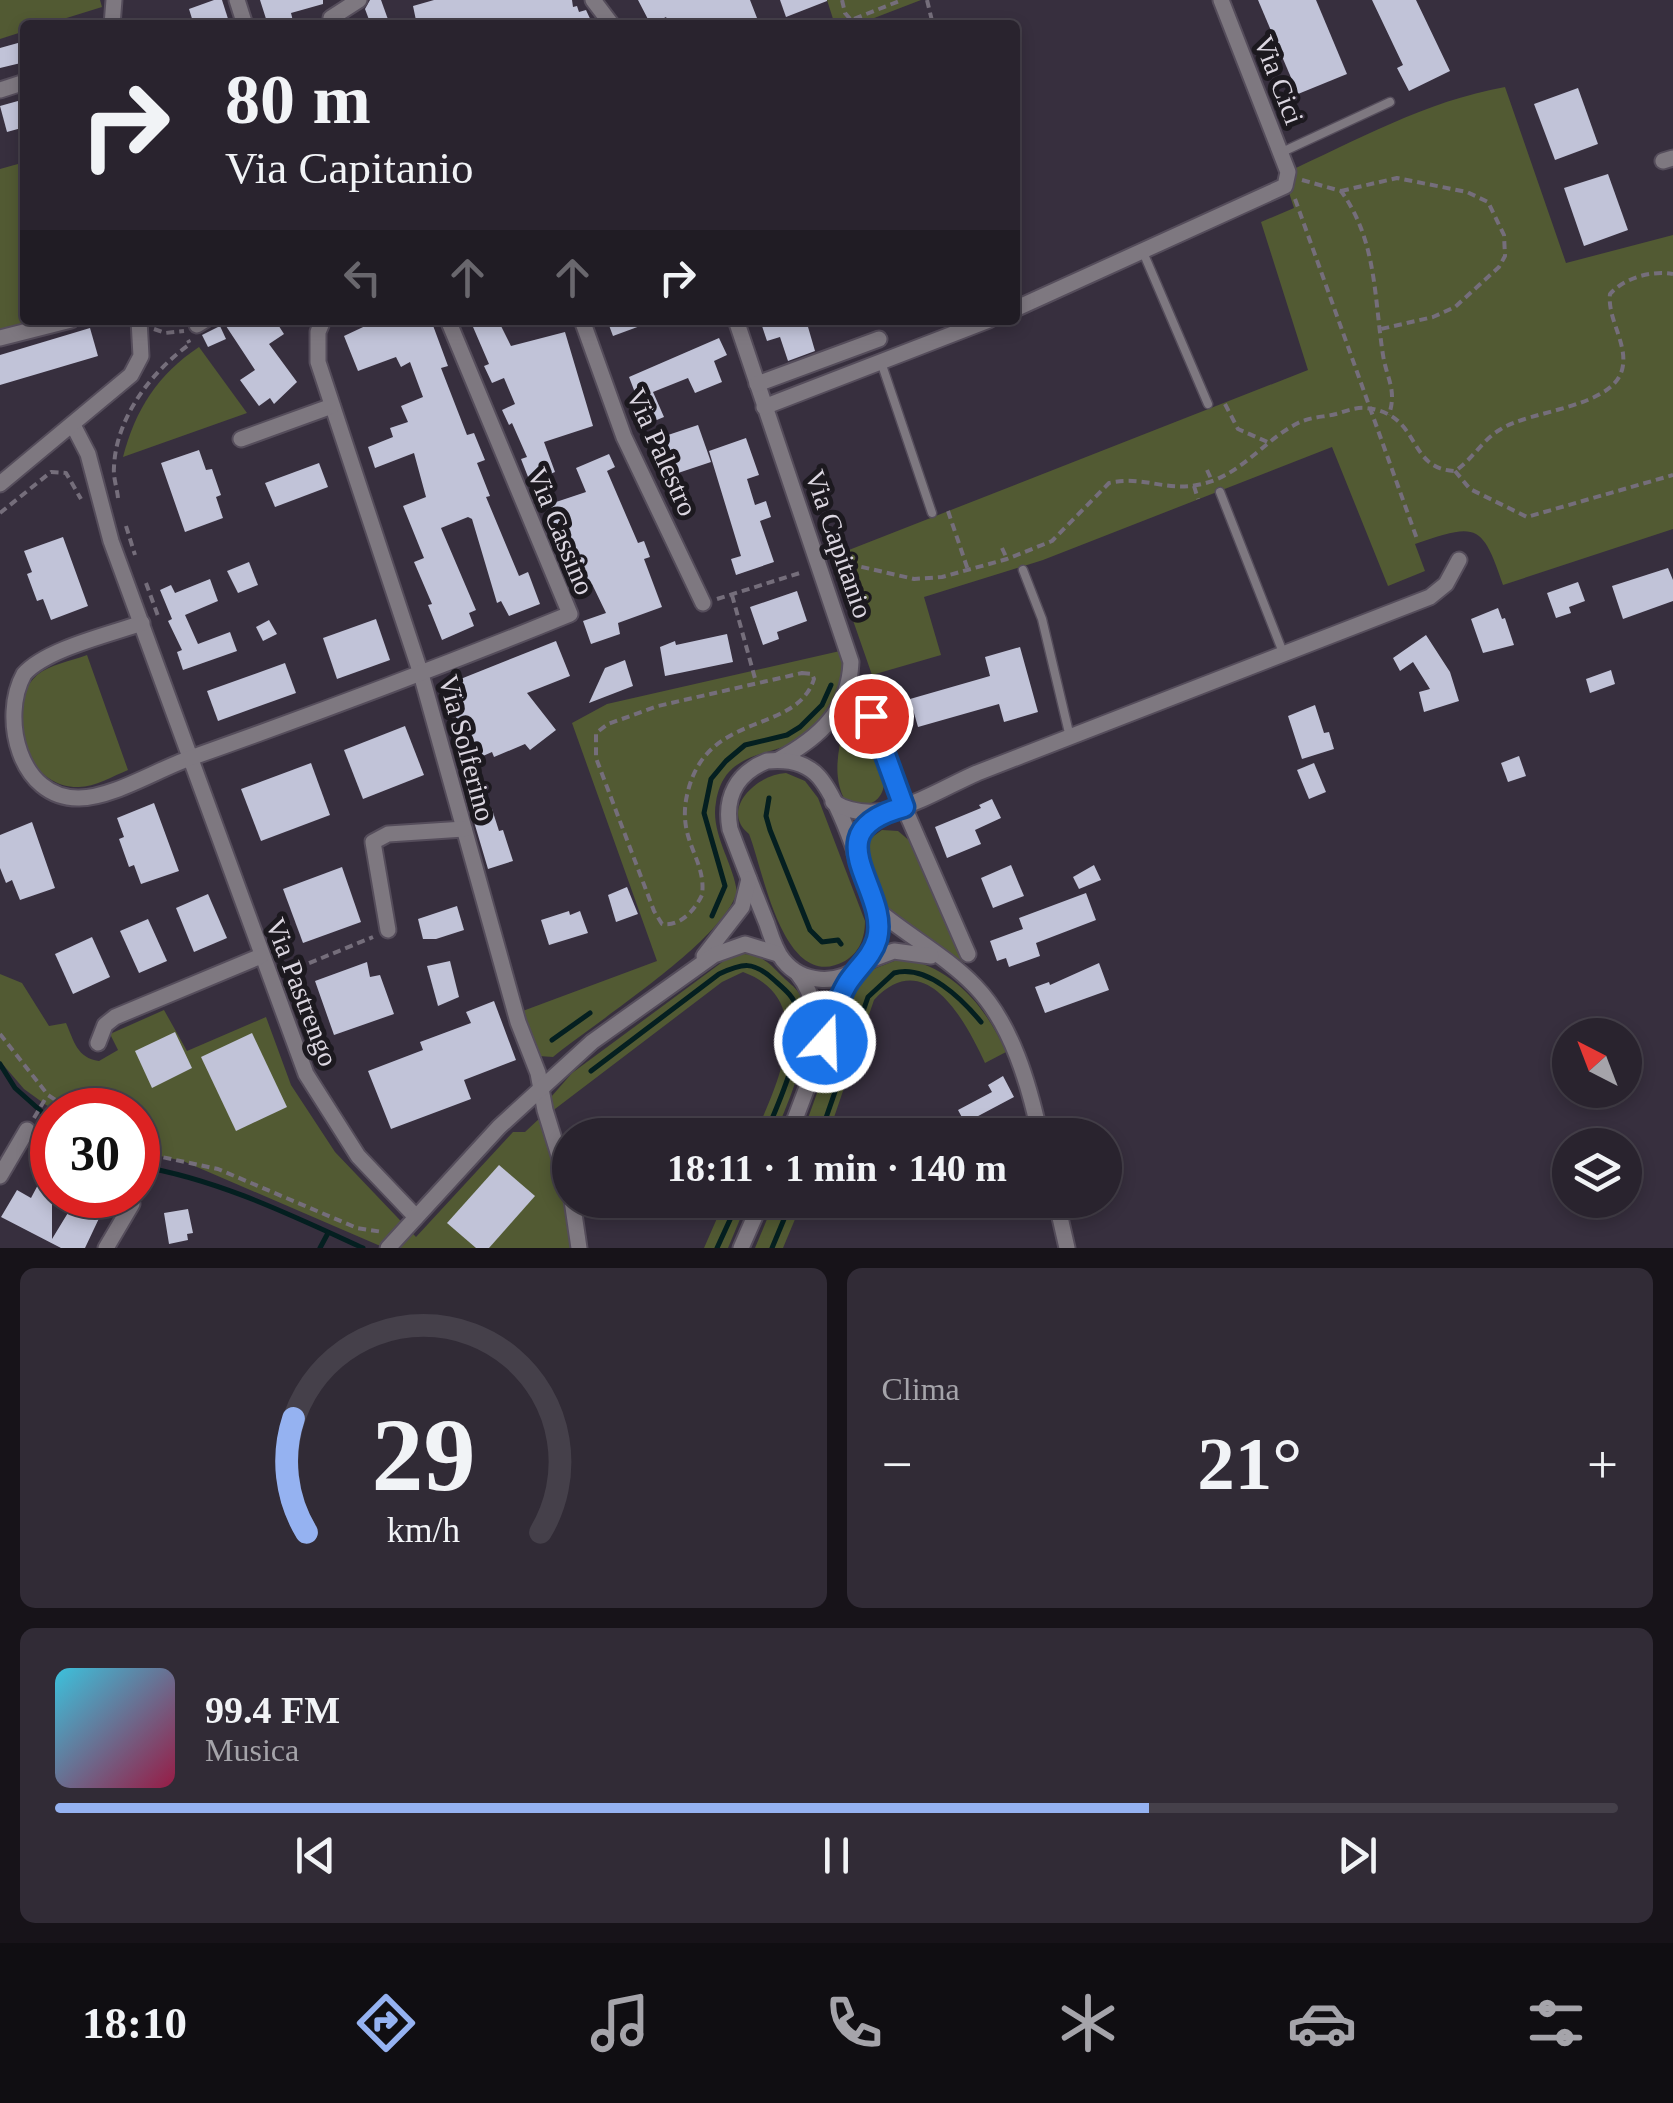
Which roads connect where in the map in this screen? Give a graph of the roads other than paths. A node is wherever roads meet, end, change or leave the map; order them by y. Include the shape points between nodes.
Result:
1 (358, 0) edge
2 (593, 0) edge
3 (1221, 0) edge
4 (331, 18) dead end
5 (608, 20) edge
6 (1390, 102) dead end
7 (1280, 153) junction
8 (1143, 252) junction
9 (1020, 307) edge
10 (51, 325) edge
11 (321, 325) edge
12 (450, 325) edge
13 (584, 325) edge
14 (738, 325) edge
15 (977, 325) edge
16 (140, 331) edge
17 (0, 338) edge
18 (879, 338) dead end
19 (882, 362) junction
20 (757, 384) junction
21 (1208, 404) dead end
22 (332, 406) junction
23 (764, 407) junction
24 (73, 425) junction
25 (241, 439) dead end
26 (1, 482) edge
27 (1220, 492) dead end
28 (932, 513) dead end
29 (1459, 560) dead end
30 (1023, 570) dead end
31 (702, 603) road end
32 (142, 624) junction
33 (1284, 655) junction
34 (421, 674) junction
35 (863, 690) dead end
36 (1070, 737) junction
37 (189, 758) junction
38 (778, 760) junction
39 (833, 802) junction
40 (904, 807) junction
41 (888, 811) junction
42 (464, 829) junction
43 (855, 855) junction
44 (749, 878) junction
45 (876, 909) junction
46 (388, 930) road end
47 (778, 954) junction
48 (968, 954) dead end
49 (261, 956) junction
50 (940, 958) junction
51 (862, 965) junction
52 (694, 966) junction
53 (796, 971) junction
54 (98, 1042) dead end
55 (814, 1070) junction
56 (542, 1084) junction
57 (796, 1118) edge
58 (1036, 1118) edge
59 (27, 1130) dead end
60 (552, 1130) edge
61 (0, 1176) edge
62 (416, 1217) junction
63 (124, 1218) edge
64 (575, 1218) edge
65 (754, 1218) edge
66 (1060, 1218) edge
67 (388, 1241) edge
68 (106, 1248) edge
69 (580, 1248) edge
70 (742, 1248) edge
71 (1067, 1248) edge

1 - 4 street
2 - 5 street
3 - 7 street, Via Cici
6 - 7 lane
7 - 8 street, Via Cici via 1288,179 1279,192
8 - 9 street
8 - 21 lane
10 - 17 street
11 - 22 street, Via Solferino via 318,362
12 - 34 street, Via Cassino via 570,614
13 - 31 street, Via Palestro via 624,437
14 - 20 street, Via Capitanio
15 - 19 street
16 - 24 street via 142,356 132,374
18 - 20 street
19 - 23 street
19 - 28 lane
20 - 23 street, Via Capitanio
22 - 25 street
22 - 34 street, Via Solferino
23 - 38 street, Via Capitanio via 851,662 847,690 829,724
24 - 26 street
24 - 32 street, Via Pastrengo
27 - 33 lane
29 - 33 street via 1430,598
30 - 36 lane via 1042,619
32 - 37 street, Via Pastrengo
32 - 37 street via 54,655 26,672 7,719 14,752 42,786 78,799
33 - 36 street
34 - 37 street
34 - 42 street, Via Solferino
35 - 40 street
36 - 40 street
37 - 49 street, Via Pastrengo
38 - 39 street via 809,768
38 - 44 street, Via Capitanio via 748,771 729,800 730,828
39 - 41 street via 848,810
39 - 43 street
40 - 41 street
40 - 48 street
41 - 43 street via 865,830
42 - 46 street via 388,834 373,842
42 - 56 street, Via Solferino
43 - 45 street
44 - 47 street, Via Capitanio
44 - 52 street via 735,919
45 - 50 street
45 - 51 street via 878,934
47 - 52 street via 745,944
47 - 53 street
49 - 54 street via 115,1016
49 - 62 street, Via Pastrengo via 319,1098 358,1156
50 - 51 street via 907,950
50 - 58 street via 978,988 999,1020
51 - 53 street via 828,980
51 - 55 street via 845,987
52 - 56 street
53 - 55 street via 814,1008
55 - 57 street
56 - 60 street, Via Solferino
56 - 62 street
59 - 61 street
62 - 67 street
63 - 68 street
64 - 69 street
65 - 70 street
66 - 71 street

